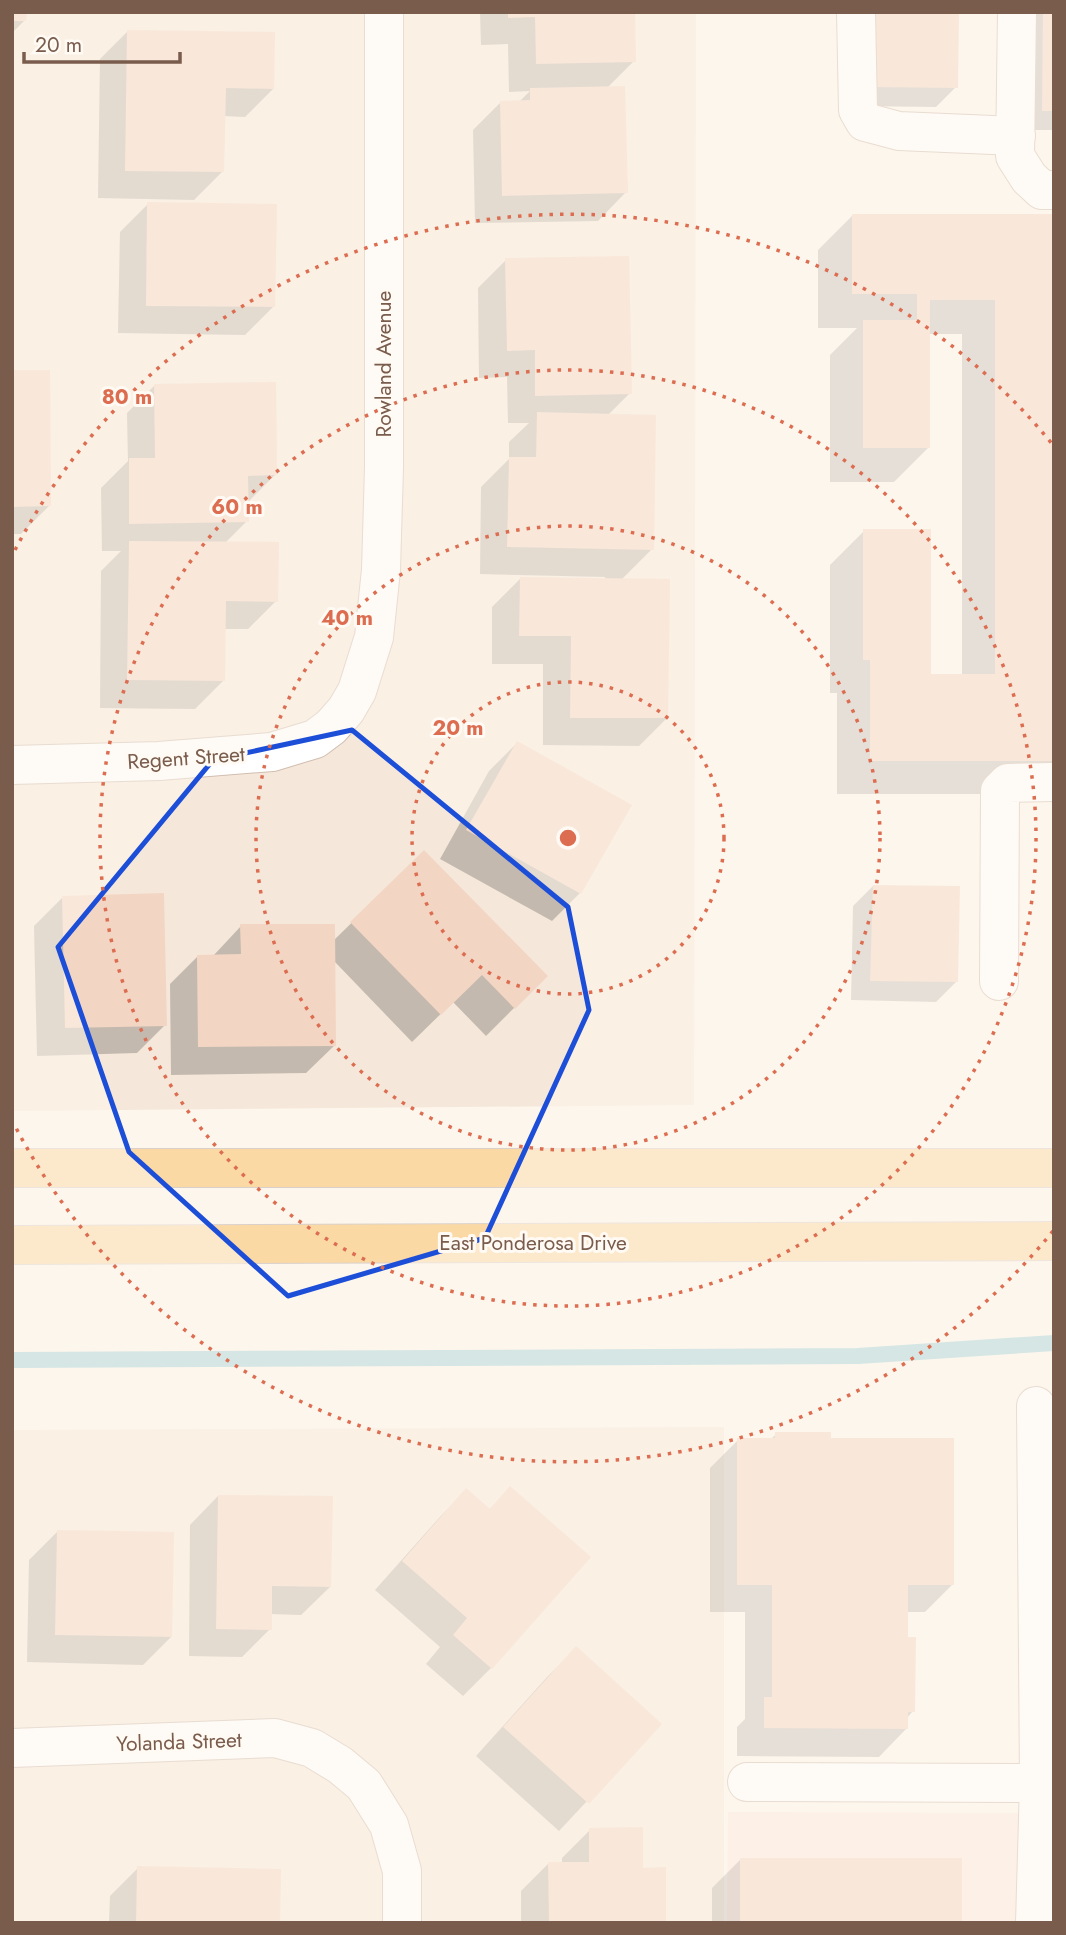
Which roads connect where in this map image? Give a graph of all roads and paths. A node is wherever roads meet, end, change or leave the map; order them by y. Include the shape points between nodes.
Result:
1 (384, 12) edge
2 (856, 12) edge
3 (1017, 12) edge
4 (1016, 136) junction
5 (1054, 190) edge
6 (346, 710) joint
7 (12, 765) edge
8 (1054, 782) edge
9 (999, 981) dead end
10 (12, 1168) edge
11 (1054, 1168) edge
12 (1054, 1241) edge
13 (12, 1245) edge
14 (1036, 1406) dead end
15 (12, 1748) edge
16 (1044, 1775) edge
17 (747, 1782) dead end
18 (402, 1923) edge
19 (1035, 1923) edge

1 - 6 street, Rowland Avenue via 381,570 374,637
2 - 4 street via 858,110 865,122 899,131
3 - 4 street
4 - 5 street via 1015,156 1029,178 1042,190
6 - 7 street, Regent Street via 315,739 272,752
8 - 9 street via 1008,783 1000,791
10 - 11 main road
12 - 13 main road, East Ponderosa Drive
14 - 16 street
15 - 18 street, Yolanda Street via 275,1738 312,1748 364,1786 390,1825 402,1871
16 - 17 street
16 - 19 street

